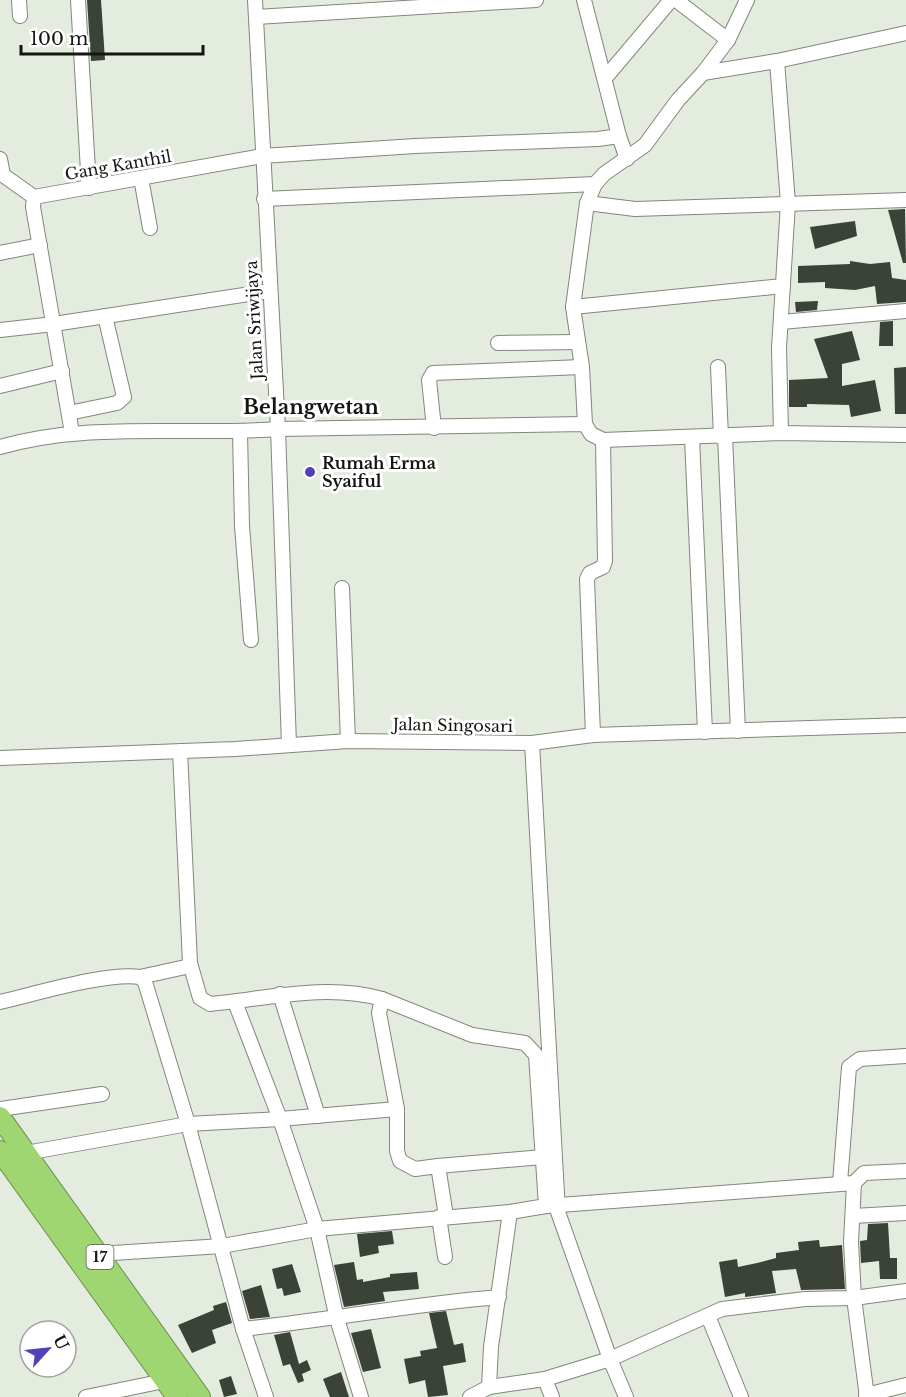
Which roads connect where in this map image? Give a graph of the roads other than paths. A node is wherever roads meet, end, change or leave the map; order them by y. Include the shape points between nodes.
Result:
1 (19, 0) edge
2 (78, 0) edge
3 (255, 0) edge
4 (536, 0) edge
5 (584, 0) edge
6 (671, 0) edge
7 (676, 0) edge
8 (747, 0) edge
9 (20, 16) dead end
10 (255, 17) junction
11 (906, 33) edge
12 (728, 40) junction
13 (777, 61) junction
14 (703, 73) junction
15 (606, 77) junction
16 (619, 136) junction
17 (262, 156) junction
18 (0, 159) edge
19 (627, 159) junction
20 (1, 175) edge
21 (141, 178) junction
22 (595, 184) junction
23 (89, 188) junction
24 (34, 197) junction
25 (264, 199) junction
26 (906, 200) edge
27 (587, 203) junction
28 (788, 203) junction
29 (150, 228) dead end
30 (40, 245) junction
31 (0, 253) edge
32 (783, 286) junction
33 (269, 291) junction
34 (573, 307) junction
35 (906, 311) edge
36 (105, 316) junction
37 (781, 322) junction
38 (54, 324) junction
39 (0, 330) edge
40 (578, 342) junction
41 (498, 343) dead end
42 (582, 367) junction
43 (718, 367) dead end
44 (62, 371) junction
45 (0, 386) edge
46 (69, 413) junction
47 (585, 424) junction
48 (434, 428) junction
49 (278, 429) junction
50 (240, 432) junction
51 (781, 433) junction
52 (72, 434) junction
53 (906, 435) edge
54 (723, 437) junction
55 (692, 438) junction
56 (603, 440) junction
57 (0, 447) edge
58 (342, 588) dead end
59 (250, 640) dead end
60 (906, 725) edge
61 (738, 731) junction
62 (705, 732) junction
63 (593, 735) junction
64 (348, 741) junction
65 (532, 743) junction
66 (289, 745) junction
67 (180, 751) junction
68 (0, 758) edge
69 (190, 966) junction
70 (140, 977) junction
71 (280, 994) junction
72 (382, 999) junction
73 (0, 1002) edge
74 (235, 1002) junction
75 (906, 1056) edge
76 (102, 1094) dead end
77 (397, 1108) junction
78 (0, 1109) edge
79 (318, 1116) junction
80 (0, 1117) edge
81 (280, 1119) junction
82 (189, 1124) junction
83 (0, 1151) edge
84 (26, 1153) junction
85 (543, 1157) junction
86 (438, 1166) junction
87 (906, 1171) edge
88 (847, 1183) junction
89 (552, 1205) junction
90 (510, 1212) junction
91 (906, 1213) edge
92 (442, 1216) junction
93 (853, 1216) junction
94 (317, 1229) junction
95 (222, 1246) junction
96 (98, 1254) junction
97 (446, 1257) dead end
98 (906, 1291) edge
99 (499, 1297) junction
100 (854, 1298) junction
101 (708, 1316) junction
102 (337, 1319) junction
103 (243, 1329) junction
104 (610, 1359) junction
105 (545, 1379) junction
106 (164, 1381) junction
107 (906, 1385) edge
108 (479, 1394) edge
109 (866, 1396) edge
110 (86, 1397) edge
111 (177, 1397) edge
112 (200, 1397) edge
113 (266, 1397) edge
114 (361, 1397) edge
115 (552, 1397) edge
116 (626, 1397) edge
117 (741, 1397) edge

1 - 9 street
2 - 23 street
3 - 10 street, Jalan Sriwijaya
4 - 10 street
5 - 15 street
6 - 15 street
7 - 12 street
8 - 12 street
10 - 17 street, Jalan Sriwijaya
11 - 13 street
12 - 14 street
13 - 14 street
13 - 28 street
14 - 19 street via 645,145
15 - 16 street
16 - 17 street, Gang Kanthil
16 - 19 street
17 - 21 street, Gang Kanthil
17 - 25 street, Jalan Sriwijaya
18 - 20 street
19 - 22 street
20 - 24 street
21 - 23 street, Gang Kanthil
21 - 29 street
22 - 25 street
22 - 27 street
23 - 24 street, Gang Kanthil
24 - 30 street
25 - 33 street, Jalan Sriwijaya
26 - 28 street
27 - 28 street via 636,209
27 - 34 street
28 - 32 street
30 - 31 street
30 - 38 street
32 - 34 street
32 - 37 street
33 - 36 street
33 - 49 street, Jalan Sriwijaya
34 - 40 street
35 - 37 street
36 - 38 street
36 - 46 street via 124,397 117,403
37 - 51 street
38 - 39 street
38 - 44 street
40 - 41 street
40 - 42 street
42 - 47 street
42 - 48 street via 433,373 429,380
43 - 54 street
44 - 45 street
44 - 46 street
46 - 52 street
47 - 48 street
47 - 56 street via 591,434
48 - 49 street
49 - 50 street
49 - 66 street, Jalan Sriwijaya
50 - 52 street
50 - 59 street
51 - 53 street
51 - 54 street
52 - 57 street via 53,434
54 - 55 street
54 - 61 street
55 - 56 street
55 - 62 street
56 - 63 street via 605,561 586,579
58 - 64 street
60 - 61 street, Jalan Singosari
61 - 62 street, Jalan Singosari
62 - 63 street, Jalan Singosari
63 - 65 street, Jalan Singosari
64 - 65 street, Jalan Singosari
64 - 66 street, Jalan Singosari
65 - 89 street
66 - 67 street, Jalan Singosari
67 - 68 street, Jalan Singosari
67 - 69 street
69 - 70 street
69 - 74 street via 203,1002
70 - 73 street via 79,984
70 - 82 street via 147,986
71 - 72 street via 340,993
71 - 74 street
71 - 79 street
72 - 77 street via 379,1013
72 - 85 street via 472,1035 518,1041 531,1048 539,1065
74 - 81 street
75 - 88 street via 860,1059 849,1067
76 - 78 street
77 - 79 street
77 - 86 street via 400,1161 415,1169
79 - 81 street
80 - 84 highway, 17
81 - 82 street
81 - 94 street
82 - 84 street
82 - 95 street
83 - 106 highway, 17
84 - 96 highway, 17
85 - 86 street
85 - 89 street
86 - 92 street
87 - 88 street via 864,1173
88 - 89 street
88 - 93 street
89 - 90 street
89 - 104 street
90 - 92 street
90 - 99 street
91 - 93 street
92 - 94 street
92 - 97 street
93 - 100 street
94 - 95 street
94 - 102 street
95 - 96 street
95 - 103 street
96 - 112 highway, 17
98 - 100 street
99 - 102 street via 424,1303
99 - 108 street
100 - 101 street via 734,1307
100 - 109 street
101 - 104 street
101 - 117 street
102 - 103 street
102 - 114 street
103 - 113 street
104 - 105 street
104 - 116 street
105 - 108 street
105 - 115 street
106 - 110 street
106 - 111 highway, 17
107 - 109 street

